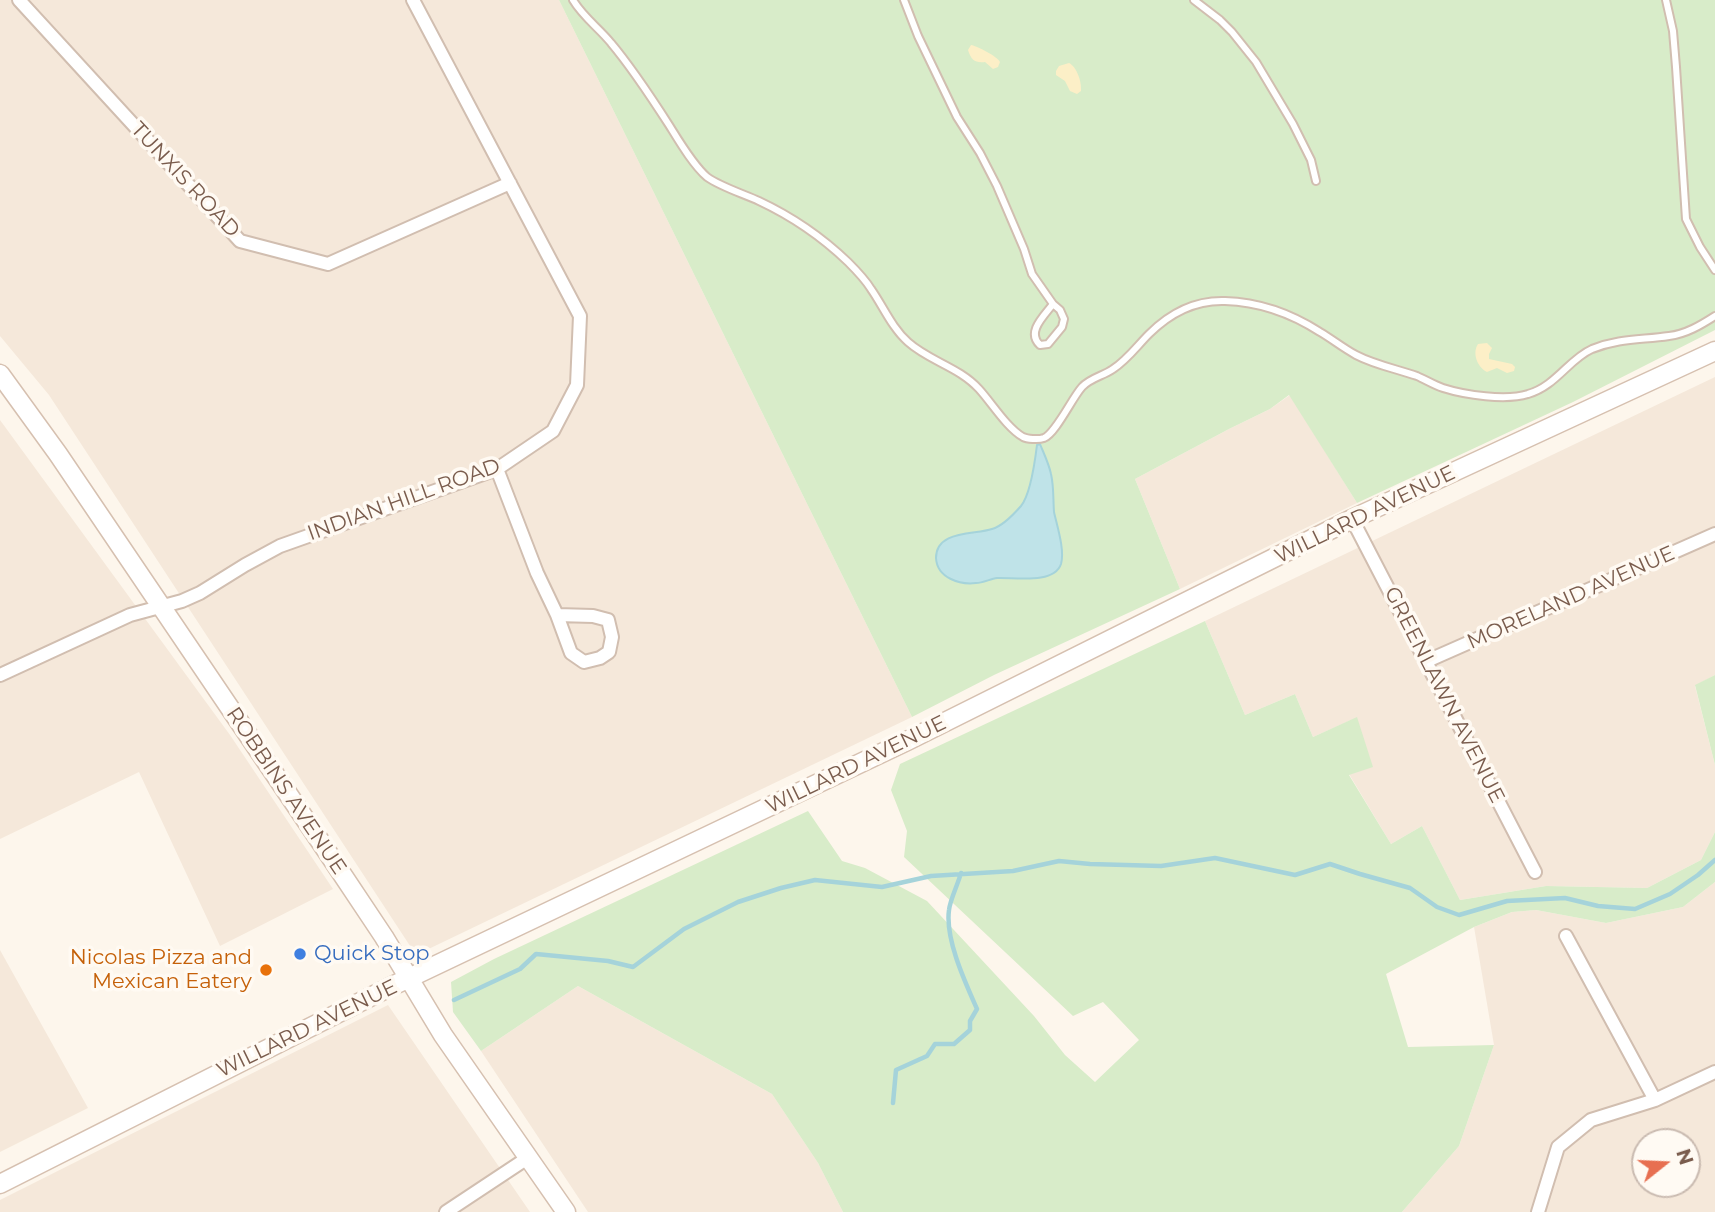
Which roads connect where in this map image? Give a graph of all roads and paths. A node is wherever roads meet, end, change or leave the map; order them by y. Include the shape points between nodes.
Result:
1 (19, 0) edge
2 (413, 0) edge
3 (573, 0) edge
4 (904, 0) edge
5 (1194, 0) edge
6 (1666, 0) edge
7 (1316, 181) dead end
8 (510, 183) junction
9 (1715, 270) edge
10 (1053, 304) junction
11 (1715, 316) edge
12 (1715, 351) edge
13 (0, 374) edge
14 (497, 470) junction
15 (1352, 519) junction
16 (1715, 534) edge
17 (161, 607) junction
18 (557, 615) junction
19 (1427, 661) junction
20 (0, 674) edge
21 (1535, 872) dead end
22 (1566, 936) dead end
23 (408, 978) junction
24 (1715, 1072) edge
25 (1655, 1100) junction
26 (529, 1157) junction
27 (0, 1184) edge
28 (446, 1212) edge
29 (566, 1212) edge
30 (1538, 1212) edge

1 - 8 street, TUNXIS ROAD via 240,241 328,264
2 - 8 street, INDIAN HILL ROAD
3 - 11 lane via 611,43 708,177 790,217 838,253 870,286 905,340 965,376 1023,437 1044,438 1085,383 1112,370 1174,314 1201,303 1223,301 1268,308 1372,362 1445,389 1501,397 1531,394 1588,351 1618,340 1673,336
4 - 10 lane via 957,117 997,186 1032,274
5 - 7 lane via 1226,26 1256,62 1293,124
6 - 9 lane via 1673,31 1686,219
8 - 14 street, INDIAN HILL ROAD via 580,316 577,385 553,431
10 - 10 lane via 1033,333 1041,345 1048,344 1062,327 1064,319
12 - 15 main road, WILLARD AVENUE
13 - 17 main road, ROBBINS AVENUE
14 - 17 street, INDIAN HILL ROAD via 280,546 200,593
14 - 18 street
15 - 19 street, GREENLAWN AVENUE
15 - 23 main road, WILLARD AVENUE via 909,740
16 - 19 street, MORELAND AVENUE
17 - 20 street, INDIAN HILL ROAD via 130,615
17 - 23 main road, ROBBINS AVENUE
18 - 18 street via 571,653 584,662 609,652 608,620
19 - 21 street, GREENLAWN AVENUE
22 - 25 street
23 - 26 main road, ROBBINS AVENUE
23 - 27 main road, WILLARD AVENUE
24 - 25 street
25 - 30 street via 1591,1120 1558,1147
26 - 28 street
26 - 29 main road, ROBBINS AVENUE

